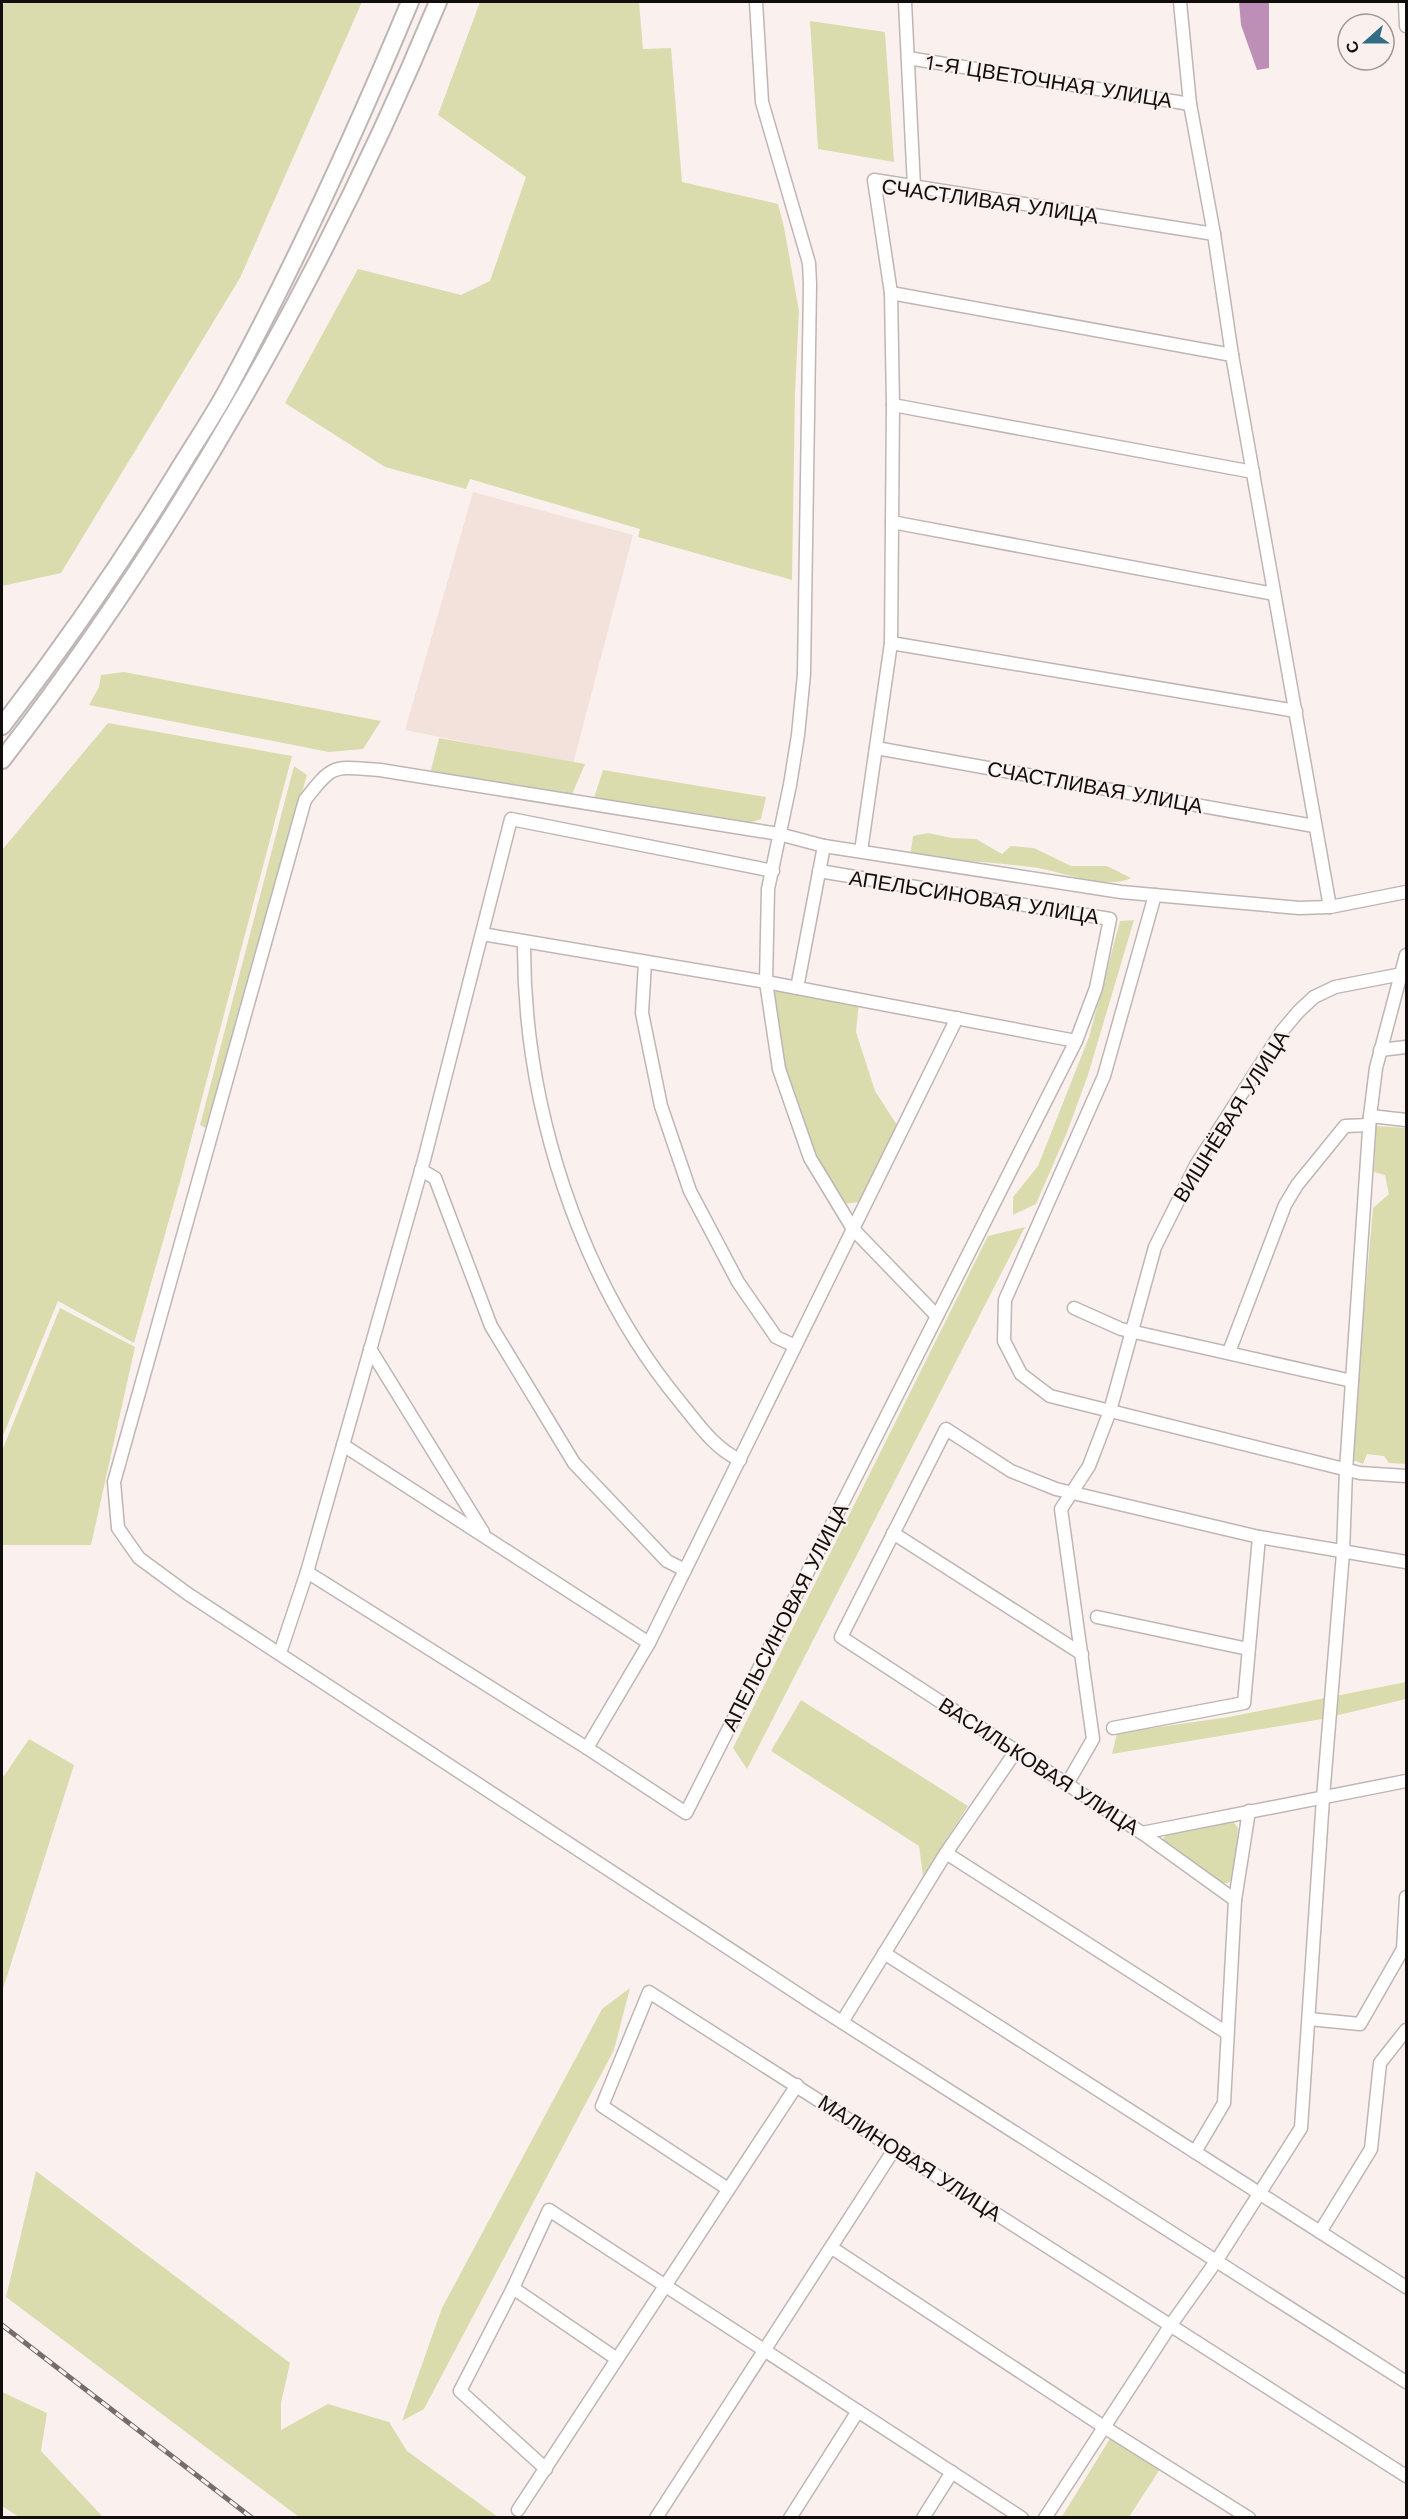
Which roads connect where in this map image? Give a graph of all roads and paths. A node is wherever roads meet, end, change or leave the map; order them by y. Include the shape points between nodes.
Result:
1 (410, 2) edge
2 (438, 2) edge
3 (756, 2) edge
4 (902, 2) edge
5 (1180, 2) edge
6 (1405, 2) edge
7 (1407, 26) edge
8 (908, 58) junction
9 (1190, 104) junction
10 (914, 187) junction
11 (1214, 234) junction
12 (891, 293) junction
13 (1232, 355) junction
14 (893, 405) junction
15 (1254, 472) junction
16 (892, 522) junction
17 (1274, 594) junction
18 (891, 643) junction
19 (1296, 711) junction
20 (2, 726) edge
21 (876, 748) junction
22 (2, 760) edge
23 (1314, 826) junction
24 (779, 834) junction
25 (824, 846) junction
26 (861, 851) junction
27 (773, 871) junction
28 (819, 872) junction
29 (1407, 892) edge
30 (1155, 895) junction
31 (1330, 908) junction
32 (482, 934) junction
33 (524, 942) junction
34 (1407, 955) edge
35 (645, 962) junction
36 (1402, 974) junction
37 (765, 982) junction
38 (797, 988) junction
39 (957, 1018) junction
40 (1076, 1041) junction
41 (1407, 1047) edge
42 (1380, 1050) junction
43 (1407, 1120) edge
44 (1370, 1121) junction
45 (421, 1170) junction
46 (853, 1229) junction
47 (1074, 1308) dead end
48 (937, 1316) junction
49 (1133, 1330) junction
50 (795, 1346) junction
51 (370, 1349) junction
52 (1229, 1352) junction
53 (1352, 1381) junction
54 (1110, 1411) junction
55 (343, 1445) junction
56 (740, 1460) junction
57 (1346, 1470) junction
58 (1407, 1476) edge
59 (1071, 1492) junction
60 (893, 1533) junction
61 (485, 1536) junction
62 (1259, 1537) junction
63 (1342, 1553) junction
64 (1407, 1562) edge
65 (685, 1570) junction
66 (307, 1572) junction
67 (1097, 1617) dead end
68 (649, 1643) junction
69 (1248, 1649) junction
70 (280, 1653) junction
71 (1082, 1654) junction
72 (1113, 1728) dead end
73 (587, 1748) junction
74 (1016, 1751) junction
75 (1407, 1781) edge
76 (1067, 1784) junction
77 (1323, 1798) junction
78 (1249, 1811) junction
79 (1142, 1833) junction
80 (946, 1853) junction
81 (1407, 1897) edge
82 (1234, 1900) junction
83 (884, 1953) junction
84 (1309, 2019) junction
85 (842, 2022) junction
86 (1407, 2030) edge
87 (1227, 2033) junction
88 (797, 2085) junction
89 (896, 2148) junction
90 (1194, 2152) junction
91 (728, 2189) junction
92 (1260, 2193) junction
93 (1320, 2232) junction
94 (832, 2248) junction
95 (1217, 2260) junction
96 (1406, 2284) edge
97 (666, 2285) junction
98 (513, 2288) junction
99 (1170, 2326) junction
100 (767, 2350) junction
101 (617, 2359) junction
102 (1407, 2382) edge
103 (858, 2410) junction
104 (1104, 2427) junction
105 (546, 2469) junction
106 (952, 2472) junction
107 (1407, 2476) edge
108 (518, 2510) dead end
109 (656, 2517) edge
110 (790, 2517) edge
111 (923, 2517) edge
112 (1022, 2517) edge
113 (1045, 2517) edge
114 (1249, 2517) edge

1 - 20 main road via 306,236 230,385 96,599
2 - 22 main road via 402,88 249,389 163,531
3 - 24 street via 762,102 809,263 810,284 804,674 797,745
4 - 8 street
5 - 9 street
6 - 7 street
8 - 9 street, 1-Я ЦВЕТОЧНАЯ УЛИЦА
8 - 10 street
9 - 11 street
10 - 11 street, СЧАСТЛИВАЯ УЛИЦА
10 - 12 street, СЧАСТЛИВАЯ УЛИЦА via 874,180
11 - 13 street
12 - 13 street
12 - 14 street, СЧАСТЛИВАЯ УЛИЦА
13 - 15 street
14 - 15 street
14 - 16 street, СЧАСТЛИВАЯ УЛИЦА
15 - 17 street
16 - 17 street
16 - 18 street, СЧАСТЛИВАЯ УЛИЦА
17 - 19 street
18 - 19 street
18 - 21 street, СЧАСТЛИВАЯ УЛИЦА
19 - 23 street
21 - 23 street, СЧАСТЛИВАЯ УЛИЦА
21 - 26 street, СЧАСТЛИВАЯ УЛИЦА
23 - 31 street
24 - 25 street
24 - 27 street
24 - 70 street via 380,770 336,767 305,800 114,1482 118,1528 139,1558
25 - 26 street
25 - 28 street
26 - 30 street
27 - 32 street via 511,819
27 - 37 street via 768,889
28 - 38 street
28 - 40 street, АПЕЛЬСИНОВАЯ УЛИЦА via 1110,919 1096,988
29 - 31 street
30 - 31 street
30 - 54 street via 1104,1076 1005,1300 1004,1341 1021,1374 1050,1396
32 - 33 street
32 - 45 street
33 - 35 street
33 - 56 street via 524,981 538,1091 557,1173 599,1279 660,1378 708,1436 728,1455
34 - 36 street
35 - 37 street
35 - 50 street via 642,1013 661,1106 690,1191 738,1282 776,1337
36 - 42 street
36 - 49 street, ВИШНЁВАЯ УЛИЦА via 1335,987 1314,997 1282,1031 1196,1165 1155,1247
37 - 38 street
37 - 46 street via 779,1069 810,1158
38 - 39 street
39 - 40 street
39 - 46 street
40 - 48 street, АПЕЛЬСИНОВАЯ УЛИЦА
41 - 42 street
42 - 44 street
43 - 44 street
44 - 52 street via 1345,1125 1285,1204
44 - 53 street
45 - 51 street
45 - 65 street via 435,1178 491,1326 574,1463 667,1561
46 - 48 street
46 - 50 street
47 - 49 street via 1121,1329
48 - 73 street, АПЕЛЬСИНОВАЯ УЛИЦА via 686,1813
49 - 52 street
49 - 54 street, ВИШНЁВАЯ УЛИЦА
50 - 56 street
51 - 55 street
51 - 61 street
52 - 53 street
53 - 57 street
54 - 57 street
54 - 59 street, ВИШНЁВАЯ УЛИЦА via 1089,1466
55 - 61 street
55 - 66 street
56 - 65 street
57 - 58 street
57 - 63 street
59 - 60 street via 1011,1472 946,1429
59 - 62 street
59 - 71 street, ВИШНЁВАЯ УЛИЦА via 1061,1509
60 - 71 street
60 - 74 street, ВАСИЛЬКОВАЯ УЛИЦА via 841,1638
61 - 68 street
62 - 63 street
62 - 69 street
63 - 64 street
63 - 77 street
65 - 68 street
66 - 70 street
66 - 73 street, АПЕЛЬСИНОВАЯ УЛИЦА
67 - 69 street
68 - 73 street
69 - 72 street via 1244,1703
70 - 85 street
71 - 76 street, ВИШНЁВАЯ УЛИЦА via 1094,1739
74 - 76 street, ВАСИЛЬКОВАЯ УЛИЦА
74 - 80 street
75 - 77 street
76 - 79 street, ВАСИЛЬКОВАЯ УЛИЦА
77 - 78 street
77 - 84 street
78 - 79 street
78 - 82 street
79 - 82 street, ВАСИЛЬКОВАЯ УЛИЦА
80 - 83 street
80 - 87 street
81 - 84 street via 1403,1949 1360,2024
82 - 87 street
83 - 85 street
83 - 90 street
84 - 92 street via 1301,2128
85 - 95 street
86 - 93 street via 1380,2063 1371,2149
87 - 90 street via 1224,2103
88 - 89 street, МАЛИНОВАЯ УЛИЦА
88 - 91 street
88 - 91 street, МАЛИНОВАЯ УЛИЦА via 649,1992 602,2106
89 - 94 street
89 - 99 street, МАЛИНОВАЯ УЛИЦА
90 - 92 street
91 - 97 street
92 - 93 street
92 - 95 street
93 - 96 street
94 - 100 street
94 - 104 street
95 - 99 street
95 - 102 street
97 - 98 street via 549,2210
97 - 100 street
97 - 101 street
98 - 101 street
98 - 105 street via 460,2391
99 - 104 street
99 - 107 street, МАЛИНОВАЯ УЛИЦА
100 - 103 street
100 - 109 street
101 - 105 street
103 - 106 street
103 - 110 street
104 - 113 street
104 - 114 street
105 - 108 street
106 - 111 street
106 - 112 street

